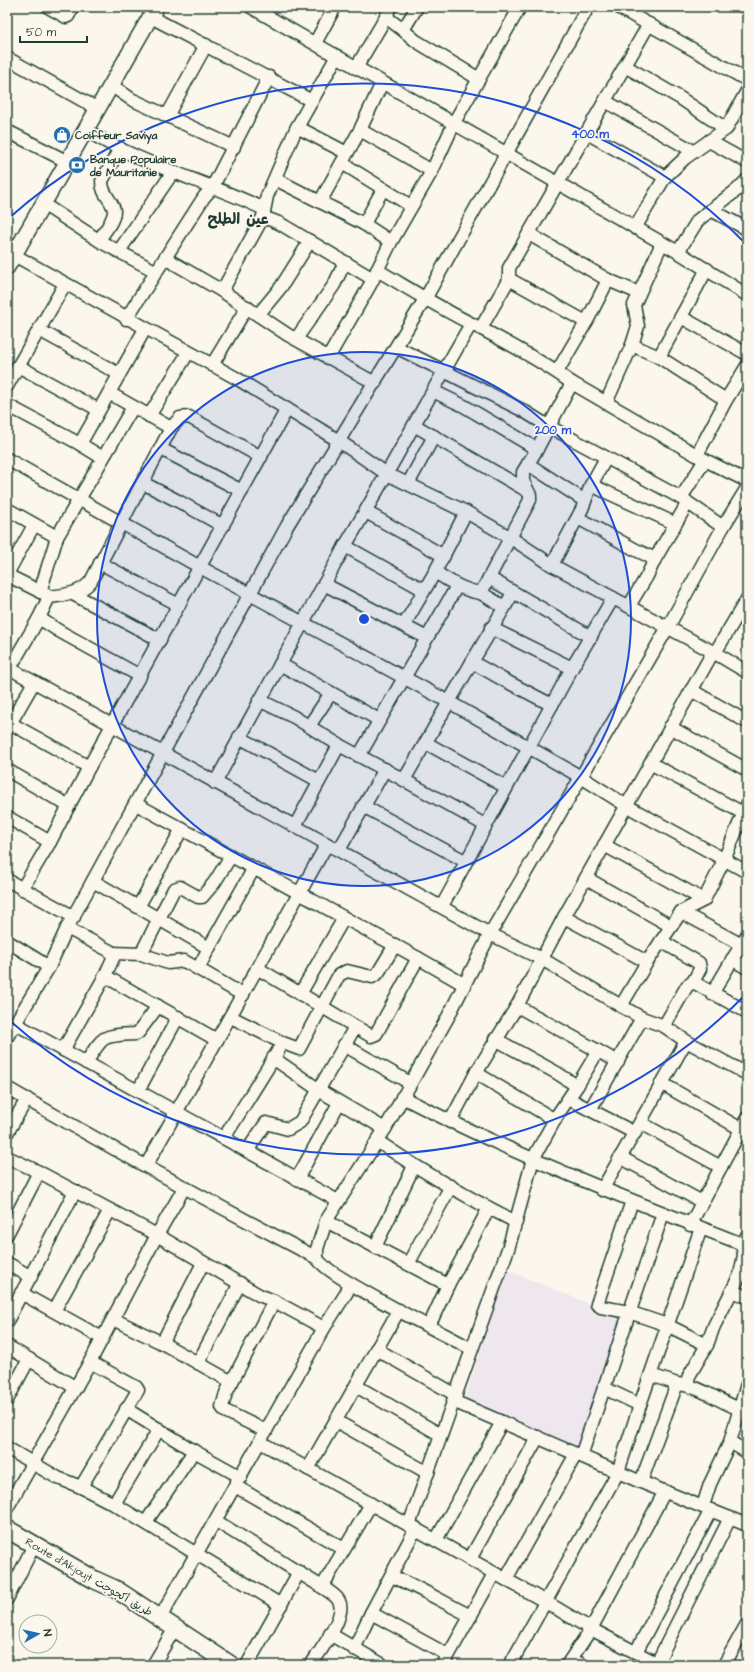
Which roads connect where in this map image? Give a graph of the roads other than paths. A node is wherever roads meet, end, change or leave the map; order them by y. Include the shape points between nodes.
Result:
1 (48, 7) edge
2 (73, 7) edge
3 (251, 7) edge
4 (335, 7) edge
5 (416, 7) edge
6 (588, 7) edge
7 (618, 7) edge
8 (744, 7) edge
9 (519, 8) edge
10 (747, 8) edge
11 (154, 12) edge
12 (388, 12) edge
13 (649, 24) junction
14 (402, 30) junction
15 (315, 43) junction
16 (206, 45) junction
17 (337, 56) junction
18 (7, 58) edge
19 (625, 66) junction
20 (356, 68) junction
21 (269, 77) junction
22 (479, 79) junction
23 (747, 80) edge
24 (382, 83) junction
25 (112, 85) junction
26 (747, 91) edge
27 (312, 101) junction
28 (605, 101) junction
29 (98, 110) junction
30 (167, 116) junction
31 (454, 124) junction
32 (297, 127) junction
33 (726, 129) junction
34 (86, 130) junction
35 (360, 130) junction
36 (7, 131) edge
37 (587, 133) junction
38 (709, 141) junction
39 (234, 147) junction
40 (120, 148) junction
41 (693, 151) junction
42 (507, 155) junction
43 (344, 158) junction
44 (68, 162) junction
45 (747, 162) edge
46 (432, 171) junction
47 (173, 172) junction
48 (665, 177) junction
49 (275, 180) junction
50 (747, 180) edge
51 (558, 184) junction
52 (212, 188) junction
53 (383, 189) junction
54 (320, 202) junction
55 (43, 204) junction
56 (411, 206) junction
57 (711, 210) junction
58 (264, 213) junction
59 (364, 224) junction
60 (635, 228) junction
61 (747, 229) edge
62 (529, 234) junction
63 (99, 240) junction
64 (310, 241) junction
65 (391, 242) junction
66 (662, 243) junction
67 (119, 251) junction
68 (678, 252) junction
69 (164, 258) junction
70 (10, 261) edge
71 (345, 262) junction
72 (707, 269) junction
73 (155, 271) junction
74 (375, 275) junction
75 (509, 278) junction
76 (608, 280) junction
77 (65, 284) junction
78 (222, 291) junction
79 (639, 293) junction
80 (747, 296) edge
81 (425, 298) junction
82 (247, 307) junction
83 (258, 315) junction
84 (681, 317) junction
85 (126, 319) junction
86 (586, 322) junction
87 (476, 326) junction
88 (145, 329) junction
89 (38, 330) junction
90 (296, 339) junction
91 (632, 345) junction
92 (396, 347) junction
93 (188, 353) junction
94 (747, 354) edge
95 (659, 357) junction
96 (328, 358) junction
97 (212, 365) junction
98 (18, 366) junction
99 (747, 366) edge
100 (444, 370) junction
101 (557, 372) junction
102 (119, 374) junction
103 (375, 383) junction
104 (572, 383) junction
105 (7, 386) edge
106 (433, 391) junction
107 (109, 393) junction
108 (726, 400) junction
109 (606, 403) junction
110 (7, 405) edge
111 (133, 408) junction
112 (287, 409) junction
113 (99, 410) junction
114 (149, 416) junction
115 (414, 425) junction
116 (548, 426) junction
117 (171, 428) junction
118 (434, 436) junction
119 (339, 441) junction
120 (80, 444) junction
121 (161, 449) junction
122 (537, 449) junction
123 (261, 456) junction
124 (103, 458) junction
125 (606, 458) junction
126 (701, 458) junction
127 (7, 459) edge
128 (528, 464) junction
129 (387, 474) junction
130 (747, 481) edge
131 (143, 483) junction
132 (408, 484) junction
133 (591, 485) junction
134 (747, 488) edge
135 (526, 490) junction
136 (242, 491) junction
137 (79, 498) junction
138 (585, 501) junction
139 (684, 501) junction
140 (7, 509) edge
141 (366, 512) junction
142 (466, 512) junction
143 (578, 518) junction
144 (122, 523) junction
145 (674, 524) junction
146 (34, 525) junction
147 (223, 526) junction
148 (723, 527) junction
149 (57, 537) junction
150 (511, 538) junction
151 (345, 546) junction
152 (444, 556) junction
153 (655, 559) junction
154 (10, 560) edge
155 (100, 563) junction
156 (552, 565) junction
157 (200, 567) junction
158 (435, 572) junction
159 (7, 575) edge
160 (489, 578) junction
161 (324, 584) junction
162 (457, 586) junction
163 (424, 590) junction
164 (481, 592) junction
165 (250, 593) junction
166 (513, 593) junction
167 (44, 594) junction
168 (72, 594) junction
169 (613, 598) junction
170 (747, 599) edge
171 (179, 605) junction
172 (629, 606) junction
173 (504, 607) junction
174 (39, 618) junction
175 (303, 622) junction
176 (404, 625) junction
177 (668, 627) junction
178 (491, 628) junction
179 (590, 637) junction
180 (427, 638) junction
181 (160, 640) junction
182 (714, 653) junction
183 (472, 662) junction
184 (280, 664) junction
185 (8, 668) edge
186 (572, 668) junction
187 (747, 672) edge
188 (140, 676) junction
189 (404, 677) junction
190 (34, 682) junction
191 (691, 690) junction
192 (331, 693) junction
193 (259, 700) junction
194 (449, 702) junction
195 (552, 705) junction
196 (379, 720) junction
197 (747, 722) edge
198 (112, 725) junction
199 (9, 726) edge
200 (310, 726) junction
201 (670, 728) junction
202 (239, 737) junction
203 (426, 743) junction
204 (339, 745) junction
205 (528, 748) junction
206 (164, 753) junction
207 (359, 756) junction
208 (650, 763) junction
209 (89, 767) junction
210 (385, 769) junction
211 (7, 770) edge
212 (747, 770) edge
213 (581, 777) junction
214 (404, 780) junction
215 (319, 782) junction
216 (215, 783) junction
217 (506, 787) junction
218 (136, 804) junction
219 (69, 806) junction
220 (363, 806) junction
221 (627, 806) junction
222 (745, 809) edge
223 (7, 817) edge
224 (485, 825) junction
225 (295, 826) junction
226 (182, 829) junction
227 (50, 842) junction
228 (327, 844) junction
229 (604, 845) junction
230 (338, 850) junction
231 (231, 856) junction
232 (724, 860) junction
233 (465, 861) junction
234 (254, 868) junction
235 (747, 872) edge
236 (586, 878) junction
237 (7, 880) edge
238 (93, 882) junction
239 (22, 889) junction
240 (299, 893) junction
241 (704, 900) junction
242 (442, 906) junction
243 (138, 907) junction
244 (681, 912) junction
245 (564, 917) junction
246 (74, 918) junction
247 (158, 918) junction
248 (344, 918) junction
249 (671, 926) junction
250 (67, 928) junction
251 (490, 934) junction
252 (744, 940) edge
253 (661, 941) junction
254 (7, 942) edge
255 (395, 945) junction
256 (209, 948) junction
257 (113, 953) junction
258 (141, 954) junction
259 (418, 958) junction
260 (542, 959) junction
261 (732, 959) junction
262 (647, 962) junction
263 (49, 967) junction
264 (257, 968) junction
265 (747, 968) edge
266 (200, 970) junction
267 (105, 976) junction
268 (693, 982) junction
269 (465, 985) junction
270 (300, 994) junction
271 (712, 994) junction
272 (243, 995) junction
273 (158, 1006) junction
274 (517, 1006) junction
275 (621, 1006) junction
276 (322, 1007) junction
277 (747, 1012) edge
278 (231, 1016) junction
279 (178, 1017) junction
280 (642, 1018) junction
281 (14, 1023) junction
282 (664, 1026) junction
283 (355, 1027) junction
284 (7, 1037) edge
285 (495, 1039) junction
286 (217, 1040) junction
287 (686, 1041) junction
288 (283, 1043) junction
289 (344, 1045) junction
290 (63, 1050) junction
291 (598, 1051) junction
292 (273, 1058) junction
293 (618, 1062) junction
294 (86, 1063) junction
295 (476, 1073) junction
296 (747, 1074) edge
297 (410, 1083) junction
298 (661, 1083) junction
299 (577, 1086) junction
300 (7, 1088) edge
301 (318, 1090) junction
302 (138, 1091) junction
303 (402, 1097) junction
304 (27, 1099) junction
305 (569, 1099) junction
306 (339, 1103) junction
307 (590, 1110) junction
308 (176, 1112) junction
309 (747, 1118) edge
310 (555, 1120) junction
311 (450, 1122) junction
312 (638, 1128) junction
313 (385, 1129) junction
314 (741, 1129) junction
315 (7, 1133) edge
316 (224, 1138) junction
317 (377, 1141) junction
318 (247, 1151) junction
319 (7, 1157) edge
320 (620, 1157) junction
321 (533, 1159) junction
322 (146, 1166) junction
323 (414, 1166) junction
324 (722, 1167) junction
325 (39, 1172) junction
326 (297, 1179) junction
327 (451, 1186) junction
328 (184, 1188) junction
329 (602, 1190) junction
330 (75, 1191) junction
331 (338, 1201) junction
332 (632, 1201) junction
333 (702, 1202) junction
334 (489, 1208) junction
335 (110, 1210) junction
336 (662, 1213) junction
337 (326, 1221) junction
338 (516, 1222) junction
339 (690, 1225) junction
340 (701, 1228) junction
341 (7, 1234) edge
342 (157, 1235) junction
343 (745, 1240) edge
344 (375, 1247) junction
345 (316, 1258) junction
346 (7, 1263) edge
347 (203, 1263) junction
348 (408, 1264) junction
349 (30, 1277) junction
350 (240, 1282) junction
351 (349, 1284) junction
352 (448, 1285) junction
353 (732, 1291) junction
354 (21, 1293) junction
355 (747, 1297) edge
356 (274, 1301) junction
357 (399, 1310) junction
358 (54, 1311) junction
359 (629, 1312) junction
360 (113, 1319) junction
361 (7, 1320) edge
362 (667, 1325) junction
363 (429, 1326) junction
364 (324, 1328) junction
365 (102, 1338) junction
366 (162, 1343) junction
367 (707, 1345) junction
368 (7, 1346) edge
369 (376, 1349) junction
370 (472, 1349) junction
371 (29, 1359) junction
372 (90, 1362) junction
373 (198, 1363) junction
374 (650, 1375) junction
375 (232, 1382) junction
376 (682, 1384) junction
377 (747, 1384) edge
378 (356, 1386) junction
379 (76, 1388) junction
380 (604, 1388) junction
381 (454, 1398) junction
382 (7, 1400) edge
383 (640, 1405) junction
384 (126, 1409) junction
385 (740, 1409) junction
386 (336, 1421) junction
387 (502, 1422) junction
388 (159, 1429) junction
389 (441, 1435) junction
390 (263, 1437) junction
391 (538, 1437) junction
392 (730, 1442) junction
393 (7, 1448) edge
394 (194, 1451) junction
395 (747, 1452) edge
396 (579, 1455) junction
397 (33, 1464) junction
398 (308, 1469) junction
399 (618, 1472) junction
400 (428, 1473) junction
401 (238, 1482) junction
402 (641, 1482) junction
403 (81, 1487) junction
404 (665, 1491) junction
405 (114, 1504) junction
406 (371, 1504) junction
407 (7, 1508) edge
408 (707, 1508) junction
409 (730, 1518) junction
410 (745, 1519) edge
411 (216, 1521) junction
412 (146, 1522) junction
413 (413, 1527) junction
414 (7, 1529) edge
415 (436, 1540) junction
416 (34, 1545) junction
417 (344, 1549) junction
418 (197, 1554) junction
419 (470, 1559) junction
420 (299, 1572) junction
421 (494, 1574) junction
422 (391, 1576) junction
423 (506, 1579) junction
424 (322, 1587) junction
425 (7, 1599) edge
426 (546, 1602) junction
427 (281, 1605) junction
428 (371, 1613) junction
429 (470, 1616) junction
430 (160, 1618) junction
431 (747, 1624) edge
432 (175, 1628) junction
433 (591, 1629) junction
434 (330, 1634) junction
435 (743, 1644) edge
436 (354, 1649) junction
437 (636, 1652) junction
438 (446, 1660) edge
439 (569, 1662) edge
440 (658, 1664) edge
441 (153, 1665) edge
442 (231, 1665) edge
443 (247, 1665) edge
444 (311, 1665) edge
445 (383, 1665) edge
446 (510, 1665) edge
447 (583, 1665) edge
448 (724, 1665) edge

1 - 2 street via 68,16
3 - 15 street
4 - 15 street
5 - 14 street
6 - 42 street
7 - 13 street
8 - 10 street
9 - 22 street
11 - 16 street
11 - 25 main road
12 - 14 street
12 - 20 street
13 - 19 street
13 - 23 street
14 - 22 street
15 - 17 street
16 - 21 street
16 - 30 street
17 - 20 street
17 - 27 street
18 - 29 street
19 - 28 street
19 - 33 street
20 - 24 street
21 - 27 street
21 - 39 street
22 - 31 street
24 - 31 street
24 - 35 street
25 - 29 main road
25 - 30 street via 131,99
26 - 33 street
27 - 32 street
28 - 37 street
28 - 41 street
29 - 34 main road
30 - 39 street
31 - 42 street
31 - 46 street
32 - 43 street
32 - 49 street
33 - 38 street
34 - 40 street
34 - 44 main road
35 - 43 street
35 - 46 street
36 - 44 street
37 - 48 street
37 - 51 street
38 - 41 street
38 - 45 street
39 - 52 street
40 - 47 street
40 - 63 street via 102,181 104,193 114,212
41 - 48 street
42 - 51 street
42 - 81 street
43 - 53 street
43 - 54 street
44 - 55 main road
46 - 56 street
47 - 52 street
47 - 67 street
48 - 60 street
49 - 54 street
49 - 58 street via 267,196
50 - 57 street
51 - 60 street
51 - 62 street
52 - 58 street via 233,195
52 - 69 street
53 - 56 street
53 - 59 street
54 - 59 street
55 - 63 street
55 - 70 main road
56 - 65 street
57 - 61 street
57 - 68 street via 698,220
58 - 64 street
58 - 78 street
59 - 65 street
60 - 66 street
62 - 75 street via 509,268
62 - 76 street
63 - 67 street
64 - 71 street
64 - 83 street via 281,287
65 - 74 street
66 - 68 street
66 - 79 street
67 - 73 street
68 - 72 street
69 - 73 street
69 - 78 street
70 - 77 street
71 - 74 street
71 - 90 street via 334,285
72 - 80 street
72 - 84 street
73 - 85 street
74 - 81 street
74 - 96 street
75 - 86 street
75 - 87 street
76 - 79 street
76 - 86 street
77 - 85 street
77 - 89 street
78 - 82 street
79 - 91 street via 634,305 638,326
81 - 87 street
81 - 92 street
82 - 83 street
82 - 97 street
83 - 90 street
84 - 94 street
84 - 95 street
85 - 88 street
86 - 101 street
87 - 100 street
87 - 101 street
88 - 93 street
88 - 102 street
89 - 98 street
89 - 102 street
90 - 96 street
91 - 95 street
91 - 109 street
92 - 100 street
92 - 103 street
93 - 97 street
93 - 114 street
95 - 108 street
96 - 103 street
97 - 112 street
98 - 105 street
98 - 113 street
99 - 108 street
100 - 106 street
100 - 116 street
101 - 104 street
102 - 107 street
103 - 119 street
104 - 109 street
104 - 116 street
106 - 115 street
106 - 122 street
107 - 111 street
107 - 113 street
108 - 126 street
109 - 126 street
110 - 120 street
111 - 114 street
111 - 124 street
112 - 119 street
112 - 123 street
113 - 120 street
114 - 117 street
115 - 118 street
115 - 129 street
116 - 122 street
116 - 125 street
117 - 121 street
117 - 123 street via 180,418 189,417
118 - 132 street
118 - 135 street
119 - 129 street
119 - 165 street
120 - 124 street
121 - 131 street
121 - 136 street
122 - 128 street
123 - 136 street
124 - 137 street
125 - 133 street
125 - 139 street
126 - 130 street
126 - 139 street
127 - 137 street
128 - 135 street via 522,476
128 - 138 street
129 - 132 street
129 - 141 street
131 - 144 street
131 - 147 street
132 - 142 street
133 - 138 street
133 - 145 street
134 - 148 street
135 - 150 street via 530,500
136 - 147 street
137 - 144 street
137 - 149 street
138 - 143 street
139 - 145 street
139 - 148 street
140 - 146 street
141 - 151 street
141 - 152 street
142 - 150 street
142 - 152 street
143 - 153 street
143 - 156 street
144 - 155 street
144 - 157 street
145 - 153 street
146 - 149 street
146 - 154 street
147 - 157 street
148 - 177 street
149 - 167 street
150 - 156 street
150 - 160 street
151 - 161 street
151 - 163 street
152 - 158 street
153 - 172 street
154 - 159 street
155 - 168 street via 89,584
155 - 171 street
156 - 169 street
157 - 165 street
157 - 171 street
158 - 162 street
158 - 163 street
159 - 167 street
160 - 164 street
160 - 166 street
161 - 175 street
161 - 176 street
162 - 164 street via 471,592
162 - 180 street
163 - 176 street
164 - 173 street
165 - 175 street
165 - 206 street
166 - 173 street
166 - 179 street
167 - 168 street
167 - 174 street
168 - 181 street
169 - 172 street
169 - 179 street
170 - 182 street
171 - 181 street
172 - 177 street
173 - 178 street
174 - 185 street
174 - 188 street
175 - 184 street
175 - 189 street
176 - 180 street
177 - 182 street
177 - 213 street
178 - 183 street
178 - 186 street
179 - 186 street
180 - 189 street
181 - 188 street
182 - 187 street
182 - 191 street
183 - 194 street
183 - 195 street
184 - 192 street
184 - 193 street
185 - 190 street
186 - 195 street
188 - 198 street
189 - 194 street
189 - 196 street
190 - 198 street
190 - 199 street
191 - 197 street
191 - 201 street
192 - 196 street
192 - 200 street
193 - 200 street
193 - 202 street
194 - 203 street
194 - 205 street
195 - 205 street
196 - 207 street
198 - 206 street
198 - 209 street
199 - 209 street
200 - 204 street
201 - 208 street
201 - 212 street
202 - 215 street
202 - 216 street
203 - 214 street
203 - 217 street
204 - 207 street
204 - 215 street
205 - 213 street
205 - 217 street
206 - 216 street
206 - 218 street
207 - 210 street
208 - 221 street
208 - 222 street
209 - 219 street
210 - 214 street
210 - 220 street
211 - 219 street
213 - 221 street
213 - 251 street
214 - 224 street
215 - 225 street
216 - 225 street
217 - 224 street
218 - 226 street
218 - 238 street
219 - 227 street
220 - 230 street
220 - 233 street
221 - 229 street
221 - 232 street
222 - 232 street
223 - 227 street
224 - 233 street
225 - 228 street
226 - 231 street
226 - 243 street
227 - 239 street
228 - 230 street
228 - 240 street
229 - 236 street
229 - 241 street
230 - 242 street
231 - 234 street
231 - 247 street via 204,896 200,898 176,887
232 - 235 street
232 - 241 street
233 - 242 street
234 - 240 street
234 - 256 street
236 - 245 street
236 - 249 street
237 - 239 street
238 - 243 street
238 - 246 street
239 - 246 street
240 - 248 street
240 - 264 street
241 - 244 street
242 - 251 street
243 - 247 street
244 - 249 street
244 - 252 street
245 - 260 street
245 - 262 street
246 - 250 street
247 - 256 street
247 - 258 street
248 - 255 street
248 - 270 street
249 - 253 street
250 - 257 street
250 - 263 street
251 - 260 street
251 - 269 street
252 - 261 street
253 - 262 street
253 - 268 street via 699,963 700,969
254 - 263 street
255 - 259 street
255 - 276 street via 378,973 372,977 347,971 341,973
256 - 266 street
257 - 258 street
257 - 267 street via 114,958
258 - 266 street via 168,962 184,961
259 - 269 street
259 - 283 street via 376,1034 371,1036
260 - 274 street
260 - 275 street
261 - 265 street
261 - 271 street
262 - 275 street
263 - 281 street
264 - 270 street
264 - 272 street
266 - 272 street
267 - 273 street
267 - 290 street
268 - 271 street
268 - 282 street via 687,986
269 - 297 street
270 - 276 street
271 - 277 street
272 - 278 street
273 - 279 street
273 - 294 street via 138,1033 113,1035 102,1040
274 - 285 street
274 - 291 street
275 - 280 street
276 - 283 street
276 - 288 street via 298,1050
278 - 286 street
278 - 288 street
279 - 286 street
279 - 302 street
280 - 282 street
280 - 293 street
281 - 284 street
281 - 290 street
282 - 287 street
283 - 289 street
285 - 295 street
285 - 299 street
286 - 308 street
287 - 296 street
287 - 298 street
288 - 292 street
289 - 297 street
289 - 301 street
290 - 294 street
291 - 293 street
291 - 299 street
292 - 301 street
292 - 316 street
293 - 307 street
294 - 302 street
295 - 310 street
295 - 311 street
297 - 303 street
298 - 312 street
298 - 314 street
299 - 305 street
300 - 304 street
301 - 306 street
301 - 318 street via 297,1125 284,1129 266,1123
302 - 308 street
303 - 311 street
303 - 313 street
304 - 315 street
304 - 322 street
305 - 307 street
305 - 310 street
306 - 313 street
306 - 326 street
307 - 312 street
308 - 316 street
308 - 322 street
309 - 314 street
310 - 321 street
311 - 321 street
312 - 320 street
312 - 324 street
313 - 317 street
314 - 324 street
316 - 318 street
317 - 323 street
317 - 331 street
318 - 326 street
319 - 325 street
320 - 329 street
320 - 333 street
321 - 329 street
321 - 338 street
322 - 328 street
323 - 327 street
323 - 344 street
324 - 333 street
325 - 330 street
325 - 341 street
326 - 331 street
327 - 334 street
327 - 348 street
328 - 342 street
328 - 345 street
329 - 332 street
330 - 335 street
330 - 349 street
331 - 337 street
332 - 336 street
332 - 359 street via 597,1304
333 - 339 street
334 - 338 street
334 - 352 street
335 - 342 street
335 - 358 street
336 - 339 street
336 - 359 street
337 - 344 street
337 - 345 street
338 - 370 street
339 - 340 street
340 - 343 street
340 - 362 street
342 - 347 street
342 - 360 street
343 - 353 street via 742,1266
344 - 348 street
345 - 351 street
346 - 349 street
347 - 350 street
347 - 366 street
348 - 352 street
349 - 354 street
350 - 356 street via 259,1295
350 - 373 street
351 - 357 street
351 - 364 street via 347,1292
352 - 363 street
353 - 355 street
353 - 367 street
354 - 358 street
354 - 361 street
356 - 364 street
356 - 375 street
357 - 363 street
357 - 369 street
358 - 365 street
359 - 362 street
359 - 380 street
360 - 365 street
360 - 366 street
362 - 367 street
362 - 374 street
363 - 370 street
364 - 390 street
365 - 372 street
366 - 373 street
367 - 376 street
368 - 371 street
369 - 378 street
369 - 381 street
370 - 381 street
371 - 379 street
371 - 382 street
372 - 379 street
372 - 384 street via 136,1387 137,1392
373 - 375 street
374 - 376 street
374 - 383 street
375 - 390 street via 224,1398 223,1409
376 - 385 street
376 - 402 street
377 - 385 street
378 - 386 street
378 - 389 street
379 - 397 street
380 - 383 street
380 - 396 street
381 - 387 street
381 - 389 street
383 - 399 street
384 - 388 street
384 - 403 street
385 - 392 street
386 - 398 street
386 - 400 street
387 - 391 street
387 - 415 street
388 - 394 street
388 - 405 street
389 - 400 street
390 - 398 street
390 - 401 street
391 - 396 street
391 - 419 street
392 - 395 street
392 - 408 street via 710,1484
393 - 397 street
394 - 401 street
394 - 412 street
396 - 399 street
396 - 423 street
397 - 403 street
397 - 407 street
398 - 406 street
399 - 402 street
399 - 426 street
400 - 413 street
401 - 411 street
401 - 417 street
402 - 404 street
403 - 405 street
404 - 408 street
404 - 433 street
405 - 412 street
406 - 413 street
406 - 417 street
408 - 409 street
408 - 437 street
409 - 410 street
409 - 440 street
411 - 418 street
411 - 420 street
412 - 418 street
413 - 415 street
413 - 422 street
414 - 416 highway, Route d'Akjoujt طريق أكجوجت
415 - 419 street
416 - 425 street
416 - 430 highway, Route d'Akjoujt طريق أكجوجت via 117,1590
417 - 424 street
418 - 427 street
418 - 430 street
419 - 421 street
420 - 424 street
420 - 427 street
421 - 423 street
421 - 429 street
422 - 428 street
422 - 429 street
423 - 426 street
424 - 434 street via 336,1597 341,1605 339,1618
426 - 433 street
426 - 446 street
427 - 443 street
428 - 436 street
428 - 438 street
429 - 438 street
430 - 432 highway, Route d'Akjoujt طريق أكجوجت
431 - 435 street
432 - 441 street
432 - 442 highway, Route d'Akjoujt طريق أكجوجت
433 - 437 street
433 - 439 street
434 - 436 street
434 - 444 street
435 - 448 street
436 - 445 street
437 - 440 street
439 - 447 street

